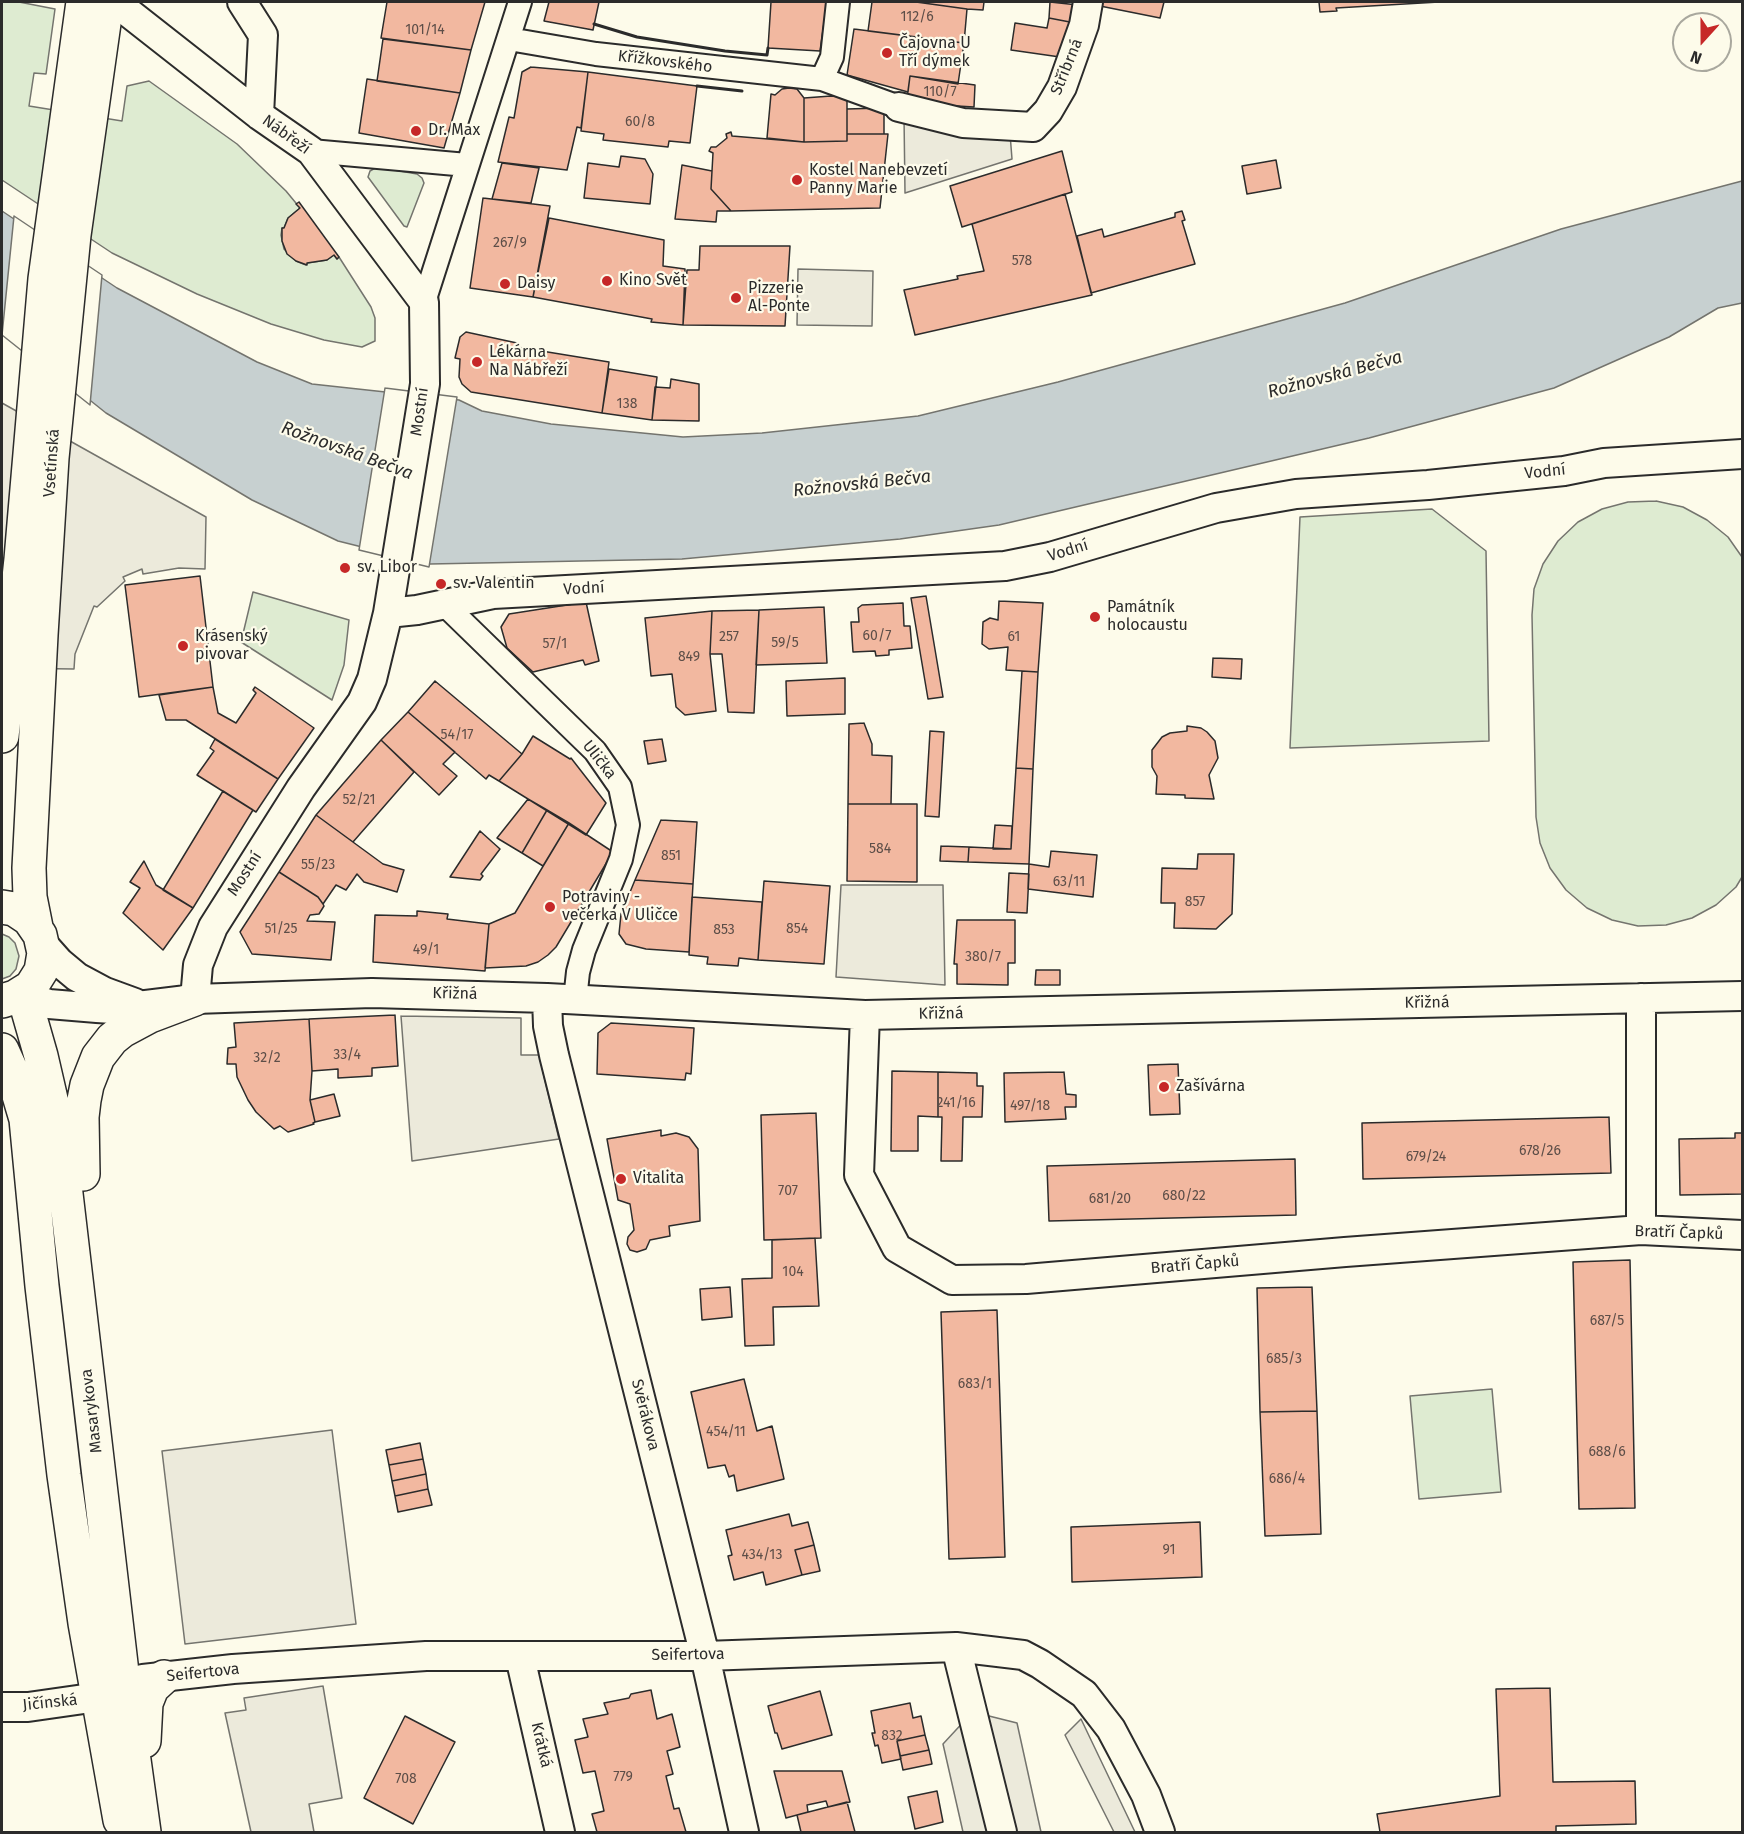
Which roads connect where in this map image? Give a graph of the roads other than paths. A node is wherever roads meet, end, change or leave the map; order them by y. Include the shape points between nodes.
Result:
1 (83, 2) edge
2 (107, 2) edge
3 (115, 2) edge
4 (242, 2) edge
5 (520, 2) edge
6 (838, 2) edge
7 (1088, 2) edge
8 (509, 39) junction
9 (822, 79) junction
10 (83, 80) junction
11 (899, 107) joint
12 (259, 115) junction
13 (1033, 127) joint
14 (311, 152) junction
15 (467, 165) junction
16 (424, 302) junction
17 (1743, 454) edge
18 (444, 604) junction
19 (388, 613) junction
20 (22, 701) junction
21 (2, 736) edge
22 (2, 907) edge
23 (39, 935) junction
24 (17, 995) edge
25 (1743, 996) edge
26 (1641, 998) junction
27 (195, 999) junction
28 (561, 999) junction
29 (140, 1005) junction
30 (865, 1015) junction
31 (2, 1050) edge
32 (1641, 1230) junction
33 (1743, 1235) edge
34 (116, 1618) junction
35 (956, 1647) junction
36 (705, 1656) junction
37 (520, 1657) junction
38 (164, 1677) junction
39 (110, 1689) junction
40 (2, 1707) edge
41 (122, 1833) edge
42 (144, 1833) edge
43 (149, 1833) edge
44 (560, 1833) edge
45 (744, 1833) edge
46 (1002, 1833) edge
47 (1160, 1833) edge

1 - 10 main road, Vsetínská
2 - 10 main road, Vsetínská
3 - 12 street, Nábřeží
4 - 12 street via 263,35
5 - 8 street, Mostní
6 - 9 street via 832,57
7 - 13 street, Stříbrná via 1062,87
8 - 9 street, Křížkovského via 596,54
8 - 15 street, Mostní
9 - 11 street, Křížkovského
10 - 20 main road, Vsetínská via 74,235
11 - 13 street, Křížkovského via 963,123
12 - 14 street, Nábřeží
14 - 15 street
14 - 16 street, Nábřeží
15 - 16 street, Mostní
16 - 19 street, Mostní via 424,384
17 - 18 street, Vodní via 1296,494 1216,508 1050,557 1005,566 493,594
18 - 19 street, Vodní
18 - 28 street, Ulička via 581,736 620,787 628,825 621,859 576,979
19 - 27 street, Mostní via 376,668 362,702 301,788 213,927 198,964
20 - 21 main road, Vsetínská
20 - 23 main road, Vsetínská via 30,897
22 - 23 main road via 22,914
23 - 24 main road, Vsetínská via 44,953 41,971 37,980
23 - 29 street, Křižná via 58,962 77,977
24 - 29 street, Křižná via 62,1006 112,1009
24 - 34 main road, Masarykova via 41,1056 59,1134
25 - 26 street, Křižná
26 - 30 street, Křižná
26 - 32 street
27 - 28 street, Křižná via 372,993
27 - 29 street, Křižná
27 - 34 main road via 150,1016 112,1039 98,1057 84,1100 83,1177
28 - 30 street, Křižná
28 - 36 street, Svěrákova via 548,1026 554,1055
30 - 32 street, Bratří Čapků via 859,1175 897,1248 952,1280 1026,1279
31 - 39 main road, Masarykova via 26,1119 56,1417
32 - 33 street, Bratří Čapků
34 - 39 main road, Masarykova
35 - 36 street, Seifertova
35 - 46 street
35 - 47 street, Seifertova via 1023,1655 1084,1694 1111,1729 1146,1795
36 - 37 street, Seifertova
36 - 45 street, Svěrákova
37 - 38 street, Seifertova via 426,1656
37 - 44 street, Krátká
38 - 39 street, Seifertova
38 - 43 main road via 149,1693 144,1713
39 - 40 street, Jičínská via 28,1707
39 - 41 main road, Masarykova
39 - 42 main road, Masarykova

